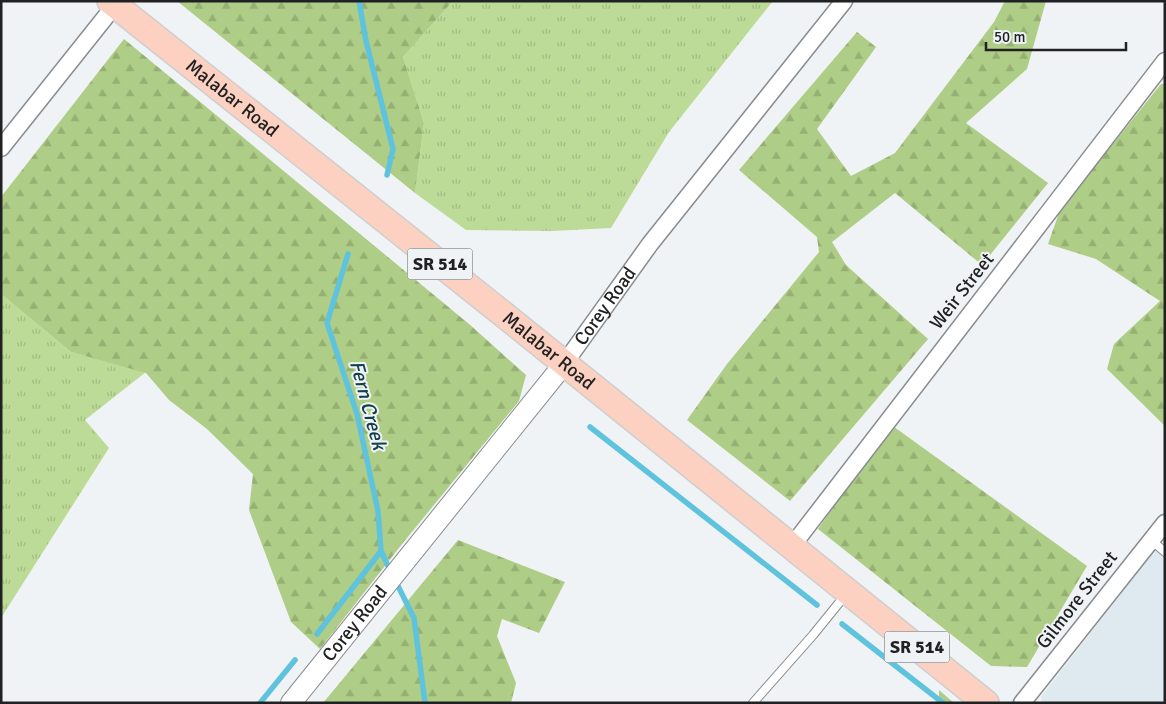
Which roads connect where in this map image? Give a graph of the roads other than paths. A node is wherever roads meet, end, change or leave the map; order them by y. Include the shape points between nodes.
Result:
1 (844, 1) edge
2 (113, 3) edge
3 (1165, 61) edge
4 (1, 148) edge
5 (564, 364) junction
6 (1165, 523) edge
7 (1151, 540) junction
8 (792, 546) junction
9 (1165, 552) edge
10 (848, 592) junction
11 (291, 703) edge
12 (753, 703) edge
13 (986, 703) edge
14 (1022, 703) edge

1 - 5 street, Corey Road via 650,244
2 - 4 street
2 - 5 main road, Malabar Road / SR 514
3 - 8 street, Weir Street
5 - 8 main road, Malabar Road / SR 514
5 - 11 street, Corey Road
6 - 7 street, Gilmore Street
7 - 9 lane
7 - 14 street, Gilmore Street
8 - 10 main road, Malabar Road / SR 514
10 - 12 lane
10 - 13 main road, Malabar Road / SR 514

